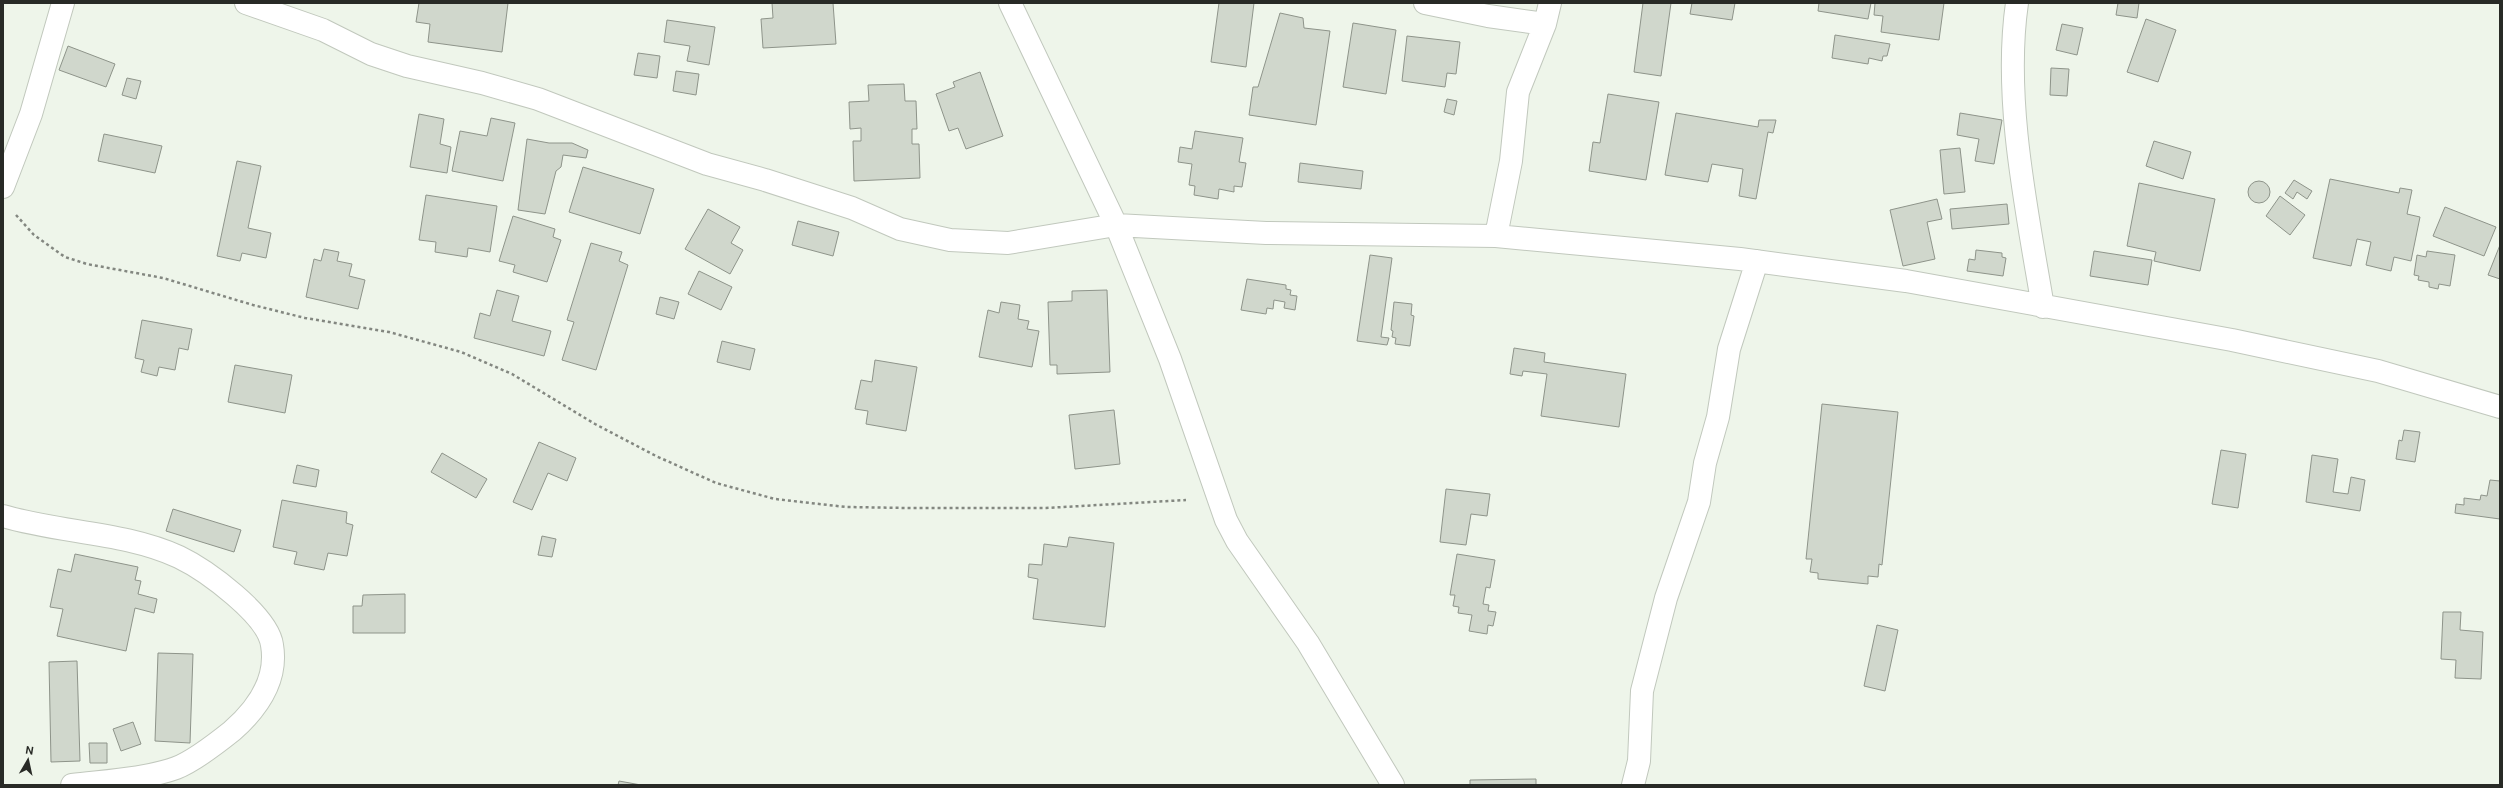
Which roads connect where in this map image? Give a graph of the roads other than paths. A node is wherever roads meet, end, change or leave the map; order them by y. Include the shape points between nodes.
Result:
1 (63, 3) edge
2 (246, 3) edge
3 (1010, 3) edge
4 (1425, 3) edge
5 (2017, 3) edge
6 (1548, 13) edge
7 (3, 187) edge
8 (1116, 225) junction
9 (1496, 236) junction
10 (1757, 261) junction
11 (2043, 307) junction
12 (2500, 407) edge
13 (3, 516) edge
14 (72, 785) edge
15 (1393, 785) edge
16 (1633, 785) edge

1 - 7 street via 31,114
2 - 8 street via 323,30 371,54 407,66 538,99 640,140 707,164 852,208 900,229 950,240 1008,243
3 - 8 street
4 - 6 street via 1488,16
5 - 11 street via 2014,91 2024,193
6 - 9 street via 1518,92 1511,161
8 - 9 street via 1266,233
8 - 15 street via 1170,359 1226,520 1237,542 1308,642
9 - 10 street
10 - 11 street via 1906,281
10 - 16 street via 1729,349 1718,417 1705,463 1700,502 1666,598 1642,691 1639,761
11 - 12 street via 2232,340 2378,371
13 - 14 street via 26,523 142,545 180,558 228,588 261,623 272,644 272,669 266,690 250,715 218,742 177,768

